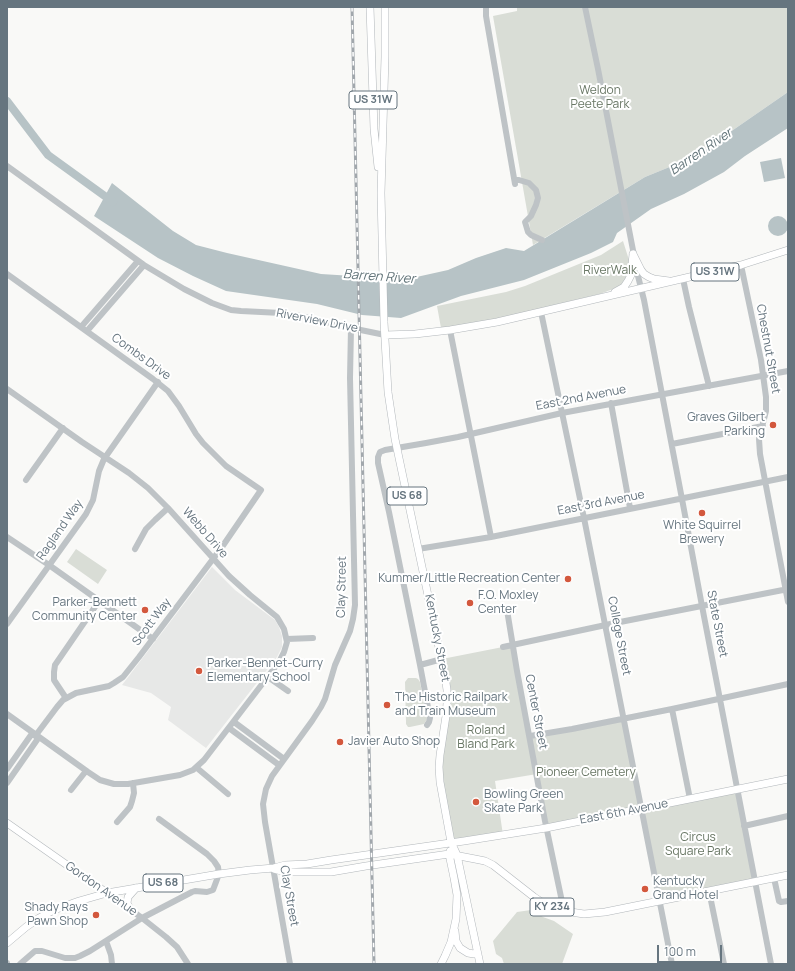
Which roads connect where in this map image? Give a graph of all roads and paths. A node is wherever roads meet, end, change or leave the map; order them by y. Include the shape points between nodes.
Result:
1 (370, 7) edge
2 (385, 7) edge
3 (486, 7) edge
4 (585, 7) edge
5 (7, 166) edge
6 (381, 193) junction
7 (542, 240) dead end
8 (788, 250) edge
9 (633, 251) junction
10 (141, 263) junction
11 (741, 265) junction
12 (7, 274) edge
13 (683, 279) junction
14 (673, 282) junction
15 (641, 289) junction
16 (605, 297) junction
17 (541, 312) junction
18 (81, 327) junction
19 (351, 328) junction
20 (450, 330) junction
21 (87, 331) junction
22 (385, 334) junction
23 (788, 371) edge
24 (763, 376) junction
25 (158, 382) junction
26 (709, 386) junction
27 (7, 388) edge
28 (662, 394) junction
29 (611, 404) junction
30 (562, 413) junction
31 (763, 426) junction
32 (63, 428) junction
33 (470, 433) junction
34 (672, 444) junction
35 (397, 448) junction
36 (105, 457) junction
37 (788, 477) edge
38 (26, 480) dead end
39 (765, 482) junction
40 (262, 490) joint
41 (682, 499) junction
42 (168, 508) junction
43 (630, 508) junction
44 (584, 518) junction
45 (7, 537) edge
46 (491, 537) junction
47 (418, 549) junction
48 (134, 550) dead end
49 (213, 559) junction
50 (49, 565) junction
51 (787, 590) edge
52 (99, 601) junction
53 (788, 602) edge
54 (702, 606) junction
55 (507, 610) dead end
56 (7, 624) edge
57 (606, 625) junction
58 (313, 638) dead end
59 (152, 639) junction
60 (286, 639) junction
61 (513, 645) junction
62 (503, 647) dead end
63 (442, 659) junction
64 (420, 665) junction
65 (268, 677) junction
66 (788, 684) edge
67 (288, 691) dead end
68 (66, 698) junction
69 (720, 699) junction
70 (672, 709) junction
71 (7, 714) edge
72 (624, 718) junction
73 (234, 722) junction
74 (427, 725) dead end
75 (228, 728) junction
76 (36, 734) junction
77 (530, 736) junction
78 (284, 760) junction
79 (279, 765) junction
80 (8, 767) edge
81 (196, 768) junction
82 (16, 770) junction
83 (86, 771) junction
84 (788, 779) edge
85 (7, 783) edge
86 (133, 783) junction
87 (738, 789) junction
88 (71, 790) dead end
89 (228, 794) dead end
90 (690, 799) junction
91 (641, 809) junction
92 (788, 816) edge
93 (159, 819) dead end
94 (117, 822) dead end
95 (7, 823) edge
96 (744, 826) junction
97 (547, 827) junction
98 (451, 842) junction
99 (449, 854) junction
100 (457, 855) junction
101 (274, 868) junction
102 (219, 874) junction
103 (788, 875) edge
104 (774, 878) junction
105 (755, 882) junction
106 (136, 888) junction
107 (709, 891) junction
108 (107, 893) junction
109 (660, 901) junction
110 (788, 901) edge
111 (130, 909) junction
112 (564, 911) junction
113 (142, 918) junction
114 (454, 929) junction
115 (106, 941) junction
116 (7, 943) edge
117 (477, 953) junction
118 (20, 964) edge
119 (112, 964) edge
120 (188, 964) edge
121 (290, 964) edge
122 (441, 964) edge
123 (480, 964) edge
124 (672, 964) edge
125 (724, 964) edge
126 (771, 964) edge

1 - 6 main road, US 31W via 374,129
2 - 6 main road, US 31W
3 - 7 street via 515,182 519,180 529,183 536,190 536,205 525,222 528,232
4 - 9 street, State Street
5 - 10 street, Riverview Drive
6 - 22 main road, US 31W
8 - 11 main road, US 31W
9 - 14 main road via 644,274 654,279
9 - 15 street, State Street
9 - 16 main road via 628,281 624,287
10 - 18 street
10 - 19 street, Riverview Drive via 196,296 221,307 291,314
10 - 21 street
11 - 13 main road, US 31W
11 - 24 street, Chestnut Street
12 - 18 street, Combs Drive
13 - 14 main road, US 31W
13 - 26 street
14 - 15 main road, US 31W
15 - 16 main road, Riverview Drive / US 31W
15 - 28 street, State Street
16 - 17 main road, Riverview Drive / US 31W
17 - 20 main road, Riverview Drive / US 31W
17 - 30 street, College Street
18 - 21 street, Combs Drive
19 - 22 street, Riverview Drive
19 - 78 street, Clay Street via 353,619 325,699
20 - 22 main road, Riverview Drive / US 31W
20 - 33 street
21 - 25 street, Combs Drive
22 - 35 main road, Kentucky Street / US 68 via 388,392
23 - 24 street, East 2nd Avenue
24 - 26 street, East 2nd Avenue
24 - 31 street, Chestnut Street via 767,408
25 - 36 street, Ragland Way
25 - 40 street, Combs Drive via 171,395 203,443 226,466
26 - 28 street, East 2nd Avenue
27 - 32 street, Webb Drive
28 - 29 street, East 2nd Avenue
28 - 34 street, State Street
29 - 30 street, East 2nd Avenue
29 - 43 street
30 - 33 street, East 2nd Avenue
30 - 44 street, College Street
31 - 34 street
31 - 39 street, Chestnut Street via 759,446
32 - 36 street, Webb Drive
32 - 38 street
33 - 35 street, East 2nd Avenue
33 - 46 street
34 - 41 street, State Street
35 - 47 main road, Kentucky Street / US 68
35 - 64 street, East 2nd Avenue via 380,452 379,468
36 - 42 street, Webb Drive via 139,480
36 - 50 street, Ragland Way via 91,505
37 - 39 street, East 3rd Avenue
39 - 41 street, East 3rd Avenue
39 - 51 street, Chestnut Street
40 - 49 street, Scott Way
41 - 43 street, East 3rd Avenue
41 - 54 street, State Street
42 - 48 street via 146,529
42 - 49 street, Webb Drive
43 - 44 street, East 3rd Avenue
44 - 46 street, East 3rd Avenue
44 - 57 street, College Street
45 - 50 street
46 - 47 street, East 3rd Avenue
47 - 63 main road, Kentucky Street / US 68
49 - 59 street, Scott Way
49 - 60 street, Webb Drive via 240,586 278,617
50 - 52 street
50 - 56 street, Ragland Way
51 - 53 street, Chestnut Street
51 - 54 street
52 - 59 street
52 - 68 street via 55,665 54,680
54 - 57 street
54 - 69 street, State Street
55 - 61 street, Center Street
57 - 61 street
57 - 72 street, College Street
58 - 60 street
59 - 68 street, Scott Way via 127,672 114,683
60 - 65 street via 283,654
61 - 62 street
61 - 77 street, Center Street
63 - 64 street
63 - 98 main road, Kentucky Street / US 68 via 447,703 439,773
64 - 74 street via 430,718
65 - 67 street
65 - 73 street
66 - 69 street
68 - 76 street, Scott Way
69 - 70 street
69 - 87 street, State Street
70 - 72 street
70 - 90 street
71 - 76 street
72 - 77 street
72 - 91 street, College Street
73 - 75 street
73 - 78 street
75 - 79 street
75 - 81 street
76 - 80 street, Scott Way via 31,735
76 - 82 street, Scott Way via 37,740
76 - 83 street
77 - 97 street, Center Street
78 - 79 street, Clay Street
79 - 101 street, Clay Street via 272,776 263,804
80 - 82 street
81 - 86 street via 180,775
81 - 89 street
82 - 85 street, Scott Way
83 - 86 street via 107,782
83 - 88 street
84 - 87 main road, East 6th Avenue
86 - 94 street via 134,795 131,804
87 - 90 main road, East 6th Avenue
87 - 96 street, State Street
90 - 91 main road, East 6th Avenue
91 - 97 main road, East 6th Avenue
91 - 109 street, College Street
92 - 96 street
93 - 102 street via 210,856
95 - 108 main road, Gordon Avenue
96 - 105 street, State Street
97 - 98 main road, East 6th Avenue
97 - 112 street, Center Street
98 - 99 main road
98 - 100 main road, Kentucky Street / US 68
98 - 101 main road, East 6th Avenue / US 68
99 - 100 main road, US 68
99 - 101 main road, US 68 via 331,872 285,872
99 - 114 main road via 457,895
100 - 112 main road, KY 234 via 485,861 543,903
100 - 117 main road, Kentucky Street
101 - 102 main road, US 68
101 - 121 street, Clay Street
102 - 106 main road, US 68
102 - 113 street via 213,890 194,891
103 - 104 main road, KY 234
104 - 105 main road, KY 234
104 - 110 street via 778,901
105 - 107 main road, KY 234
105 - 126 street, State Street
106 - 108 main road, US 68
106 - 111 main road via 127,899
107 - 109 main road, KY 234
107 - 125 street
108 - 111 street, Gordon Avenue
108 - 116 main road, US 68 via 54,910 26,927
109 - 112 main road, KY 234 via 594,913 577,914
109 - 124 street, College Street
111 - 113 street, Gordon Avenue
113 - 115 street
113 - 120 street, Gordon Avenue via 172,942
114 - 117 main road via 460,948
114 - 122 main road
115 - 118 street via 75,958 35,951
115 - 119 street
117 - 123 main road, Kentucky Street

